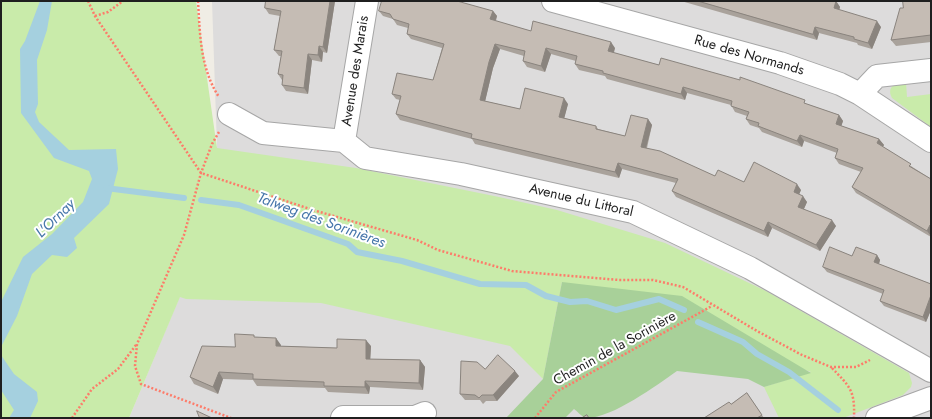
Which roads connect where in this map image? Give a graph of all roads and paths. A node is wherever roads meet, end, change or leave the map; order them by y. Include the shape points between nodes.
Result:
1 (88, 1) edge
2 (123, 1) edge
3 (198, 1) edge
4 (367, 1) edge
5 (553, 1) edge
6 (94, 16) junction
7 (931, 70) edge
8 (860, 94) junction
9 (229, 114) junction
10 (344, 141) junction
11 (931, 141) edge
12 (201, 173) junction
13 (712, 306) junction
14 (137, 344) junction
15 (888, 347) junction
16 (831, 367) junction
17 (931, 371) edge
18 (931, 398) edge
19 (426, 413) dead end
20 (72, 418) edge
21 (231, 418) edge
22 (342, 418) edge
23 (536, 418) edge
24 (854, 418) edge
25 (877, 418) edge

1 - 6 path
2 - 6 path via 108,12
3 - 9 path via 201,52 213,88
4 - 10 street, Avenue des Marais
5 - 8 street, Rue des Normands via 780,63 840,84
6 - 12 path
7 - 8 street via 877,76
8 - 11 street, Rue des Normands
9 - 10 street via 263,133
9 - 12 path via 212,144
10 - 15 street, Avenue du Littoral via 365,158 461,174 633,212 750,268
12 - 13 path via 313,210 417,240 438,250 512,271 619,280 653,280 683,287
12 - 14 path via 184,235
13 - 16 path via 802,355
13 - 23 path, Chemin de la Sorinière via 556,392
14 - 20 path via 118,369 92,389
14 - 21 path via 135,366 141,384
15 - 16 path via 856,367
15 - 17 street, Avenue du Littoral
16 - 24 path via 851,388
18 - 25 street
19 - 22 street via 415,417

